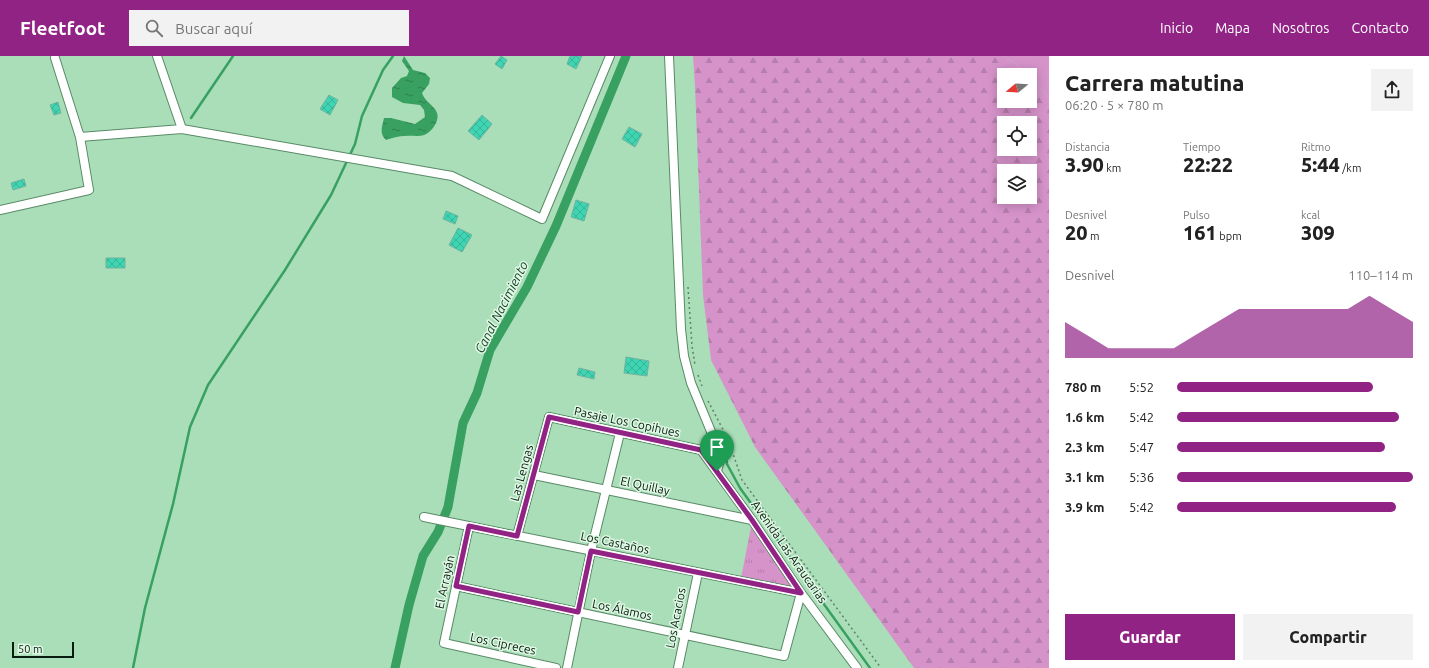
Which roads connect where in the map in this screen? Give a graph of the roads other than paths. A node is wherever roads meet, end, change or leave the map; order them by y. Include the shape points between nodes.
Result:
1 (157, 56) edge
2 (610, 56) edge
3 (669, 56) edge
4 (55, 58) dead end
5 (182, 129) junction
6 (80, 137) junction
7 (0, 210) edge
8 (549, 417) joint
9 (620, 433) junction
10 (701, 450) joint
11 (717, 471) junction
12 (534, 475) junction
13 (606, 490) junction
14 (424, 516) dead end
15 (752, 520) junction
16 (469, 526) junction
17 (517, 536) junction
18 (591, 551) junction
19 (698, 573) junction
20 (456, 586) junction
21 (801, 593) junction
22 (578, 612) junction
23 (685, 635) junction
24 (444, 643) joint
25 (556, 668) edge
26 (567, 668) edge
27 (678, 668) edge
28 (857, 668) edge

1 - 5 street
2 - 5 street via 542,220 452,176
3 - 11 street via 684,356 691,383 717,446 720,460
4 - 6 street
5 - 6 street
6 - 7 street via 89,190
8 - 9 street, Pasaje Los Copihues
8 - 12 street, Las Lengas
9 - 10 street, Pasaje Los Copihues
9 - 13 street
10 - 11 street, Avenida Las Araucarias
11 - 15 street, Avenida Las Araucarias
12 - 13 street, El Quillay
12 - 17 street, Las Lengas
13 - 15 street, El Quillay
13 - 18 street
14 - 16 street, Los Castaños
15 - 21 street, Avenida Las Araucarias
16 - 17 street, Los Castaños
16 - 20 street, El Arrayán
17 - 18 street, Los Castaños
18 - 19 street, Los Castaños
18 - 22 street
19 - 21 street, Los Castaños
19 - 23 street, Los Acacios
20 - 22 street, Los Álamos
20 - 24 street, El Arrayán
21 - 23 street, Los Álamos via 784,656
21 - 28 street, Avenida Las Araucarias
22 - 23 street, Los Álamos
22 - 26 street
23 - 27 street, Los Acacios
24 - 25 street, Los Cipreces

